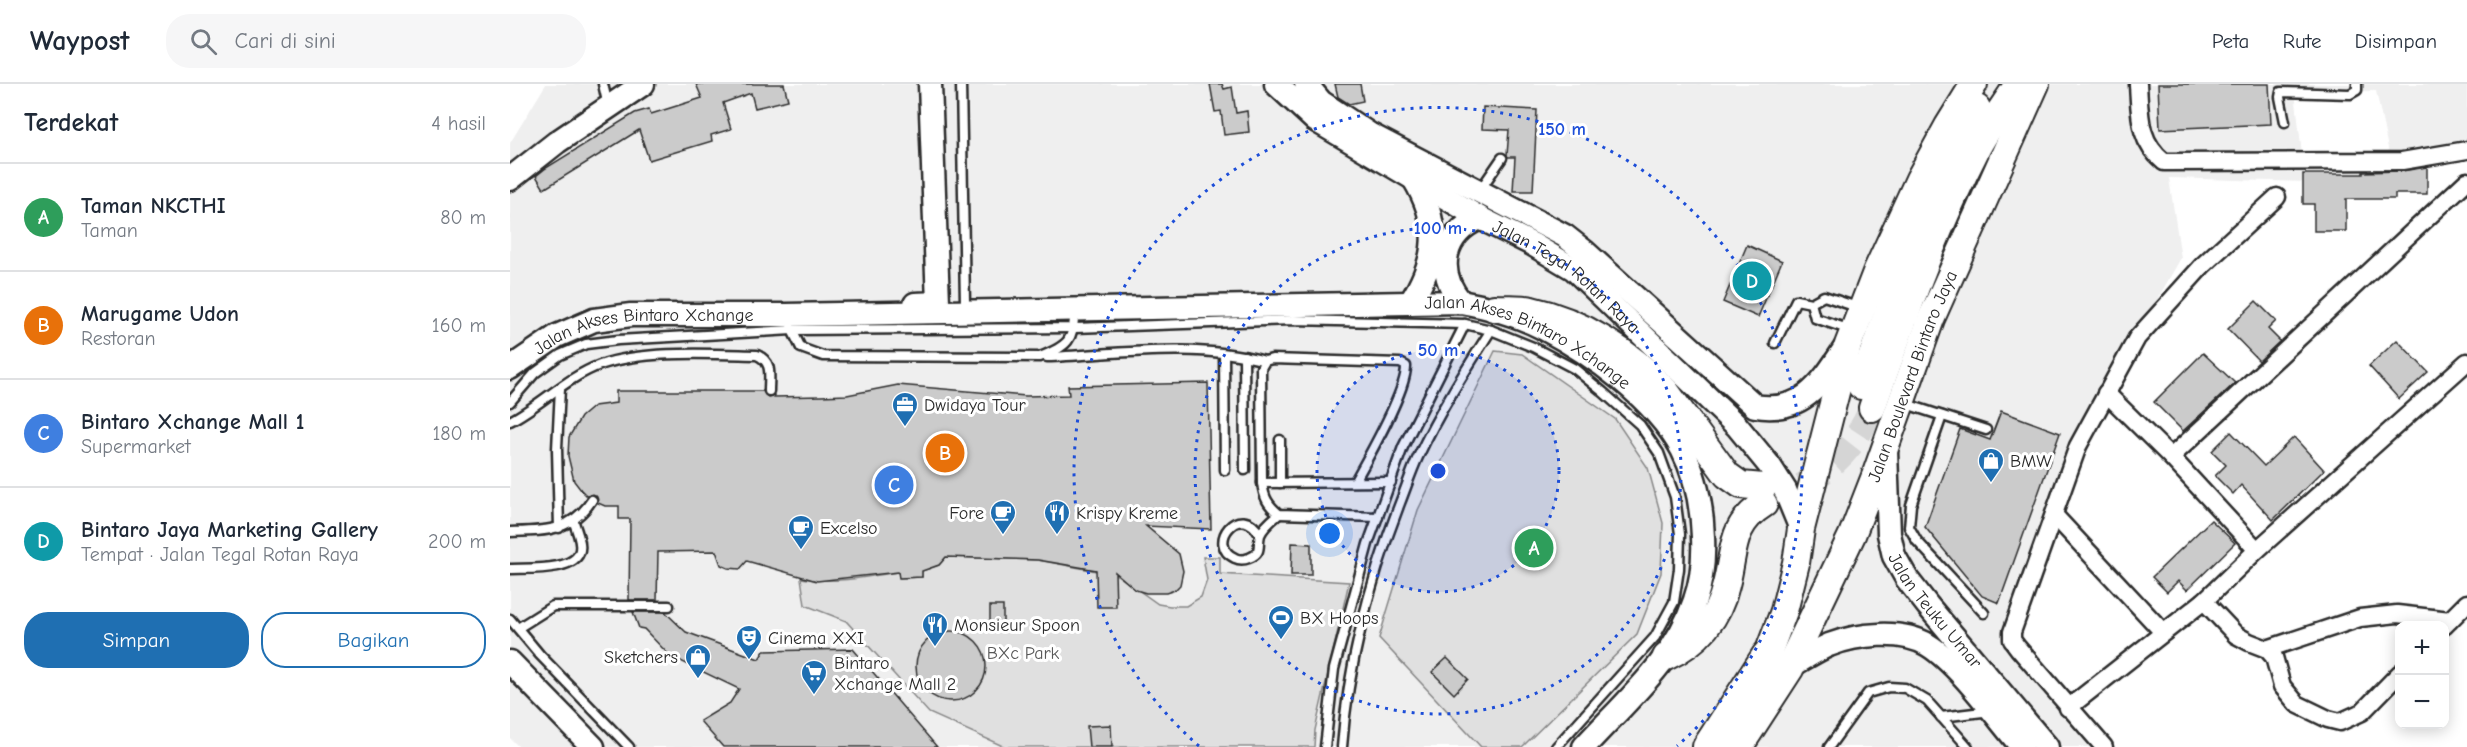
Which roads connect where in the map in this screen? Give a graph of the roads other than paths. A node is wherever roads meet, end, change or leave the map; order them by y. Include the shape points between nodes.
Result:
1 (603, 84) edge
2 (643, 84) edge
3 (930, 84) edge
4 (961, 84) edge
5 (1276, 84) edge
6 (1306, 84) edge
7 (1974, 84) edge
8 (1990, 84) edge
9 (2018, 84) edge
10 (2036, 84) edge
11 (2138, 84) edge
12 (2357, 84) edge
13 (608, 107) junction
14 (2285, 123) dead end
15 (2467, 150) edge
16 (1502, 158) dead end
17 (1419, 171) junction
18 (510, 179) edge
19 (2467, 181) edge
20 (1479, 190) junction
21 (2277, 197) dead end
22 (1480, 218) junction
23 (1461, 302) junction
24 (938, 303) junction
25 (966, 303) junction
26 (1410, 303) junction
27 (1811, 303) junction
28 (999, 310) junction
29 (1075, 318) junction
30 (1493, 319) junction
31 (789, 323) junction
32 (1465, 324) junction
33 (1854, 328) junction
34 (1775, 343) dead end
35 (1224, 354) junction
36 (1244, 356) junction
37 (1040, 357) junction
38 (1265, 361) junction
39 (2467, 362) edge
40 (510, 368) edge
41 (560, 388) junction
42 (769, 391) dead end
43 (1603, 392) junction
44 (1625, 392) junction
45 (2106, 393) junction
46 (510, 402) edge
47 (1902, 402) junction
48 (1755, 406) junction
49 (1942, 416) junction
50 (510, 421) edge
51 (1737, 426) junction
52 (1986, 430) dead end
53 (1280, 440) dead end
54 (1886, 447) junction
55 (2171, 457) junction
56 (1225, 470) dead end
57 (1245, 470) dead end
58 (1355, 481) junction
59 (1390, 482) junction
60 (1262, 483) junction
61 (1280, 483) junction
62 (592, 500) dead end
63 (1280, 514) junction
64 (2054, 515) junction
65 (1378, 517) junction
66 (574, 522) junction
67 (559, 528) junction
68 (1801, 529) junction
69 (510, 532) edge
70 (1260, 535) junction
71 (2257, 550) junction
72 (510, 569) edge
73 (2204, 601) junction
74 (2467, 603) edge
75 (669, 606) dead end
76 (1984, 613) dead end
77 (510, 620) edge
78 (2436, 621) edge
79 (2449, 621) edge
80 (518, 628) junction
81 (2162, 631) junction
82 (2267, 648) junction
83 (1666, 657) junction
84 (510, 662) edge
85 (1778, 662) junction
86 (2398, 675) edge
87 (2068, 708) junction
88 (1991, 711) junction
89 (1941, 717) junction
90 (593, 747) edge
91 (629, 747) edge
92 (1325, 747) edge
93 (1342, 747) edge
94 (1556, 747) edge
95 (1584, 747) edge
96 (1708, 747) edge
97 (1737, 747) edge
98 (1829, 747) edge
99 (1968, 747) edge
100 (2022, 747) edge
101 (2048, 747) edge
102 (2104, 747) edge

1 - 13 lane
2 - 13 main road
3 - 24 main road
4 - 25 lane
5 - 17 main road, Jalan Tegal Rotan Raya via 1315,120
6 - 17 main road, Jalan Tegal Rotan Raya via 1321,102
7 - 33 main road via 1919,179
8 - 9 main road via 1910,251 1864,404 1977,148
10 - 47 main road, Jalan Boulevard Bintaro Jaya via 1931,319
11 - 15 street via 2144,137 2164,162 2402,161
12 - 14 lane via 2357,90 2350,94 2281,92
13 - 18 main road
16 - 20 lane
17 - 20 main road, Jalan Tegal Rotan Raya
17 - 22 main road, Jalan Tegal Rotan Raya
17 - 26 main road via 1433,239 1431,261
19 - 55 street
20 - 48 main road, Jalan Tegal Rotan Raya via 1584,250
21 - 45 street via 2203,265 2137,338
22 - 23 main road via 1461,229 1448,249 1446,271
22 - 51 main road, Jalan Tegal Rotan Raya via 1574,269
23 - 26 main road, Jalan Akses Bintaro Xchange
23 - 30 main road, Jalan Akses Bintaro Xchange
24 - 25 lane, Jalan Akses Bintaro Xchange
24 - 31 main road, Jalan Akses Bintaro Xchange via 799,308
25 - 28 lane, Jalan Akses Bintaro Xchange
26 - 29 main road, Jalan Akses Bintaro Xchange
27 - 33 lane via 1815,318
27 - 33 lane via 1824,296
27 - 34 lane via 1796,300
28 - 29 main road, Jalan Akses Bintaro Xchange
28 - 31 main road, Jalan Akses Bintaro Xchange
29 - 31 lane
29 - 32 lane
29 - 37 lane via 1067,344
30 - 32 lane
30 - 43 lane via 1533,347 1575,369
30 - 44 main road, Jalan Akses Bintaro Xchange via 1542,327 1567,341
30 - 83 main road via 1530,309 1609,343 1665,390 1727,475 1763,496 1738,530 1722,599 1708,627 1690,644
30 - 93 lane, Jalan Akses Bintaro Xchange via 1417,458 1382,549 1357,649
31 - 37 lane via 801,348 823,356
31 - 40 main road, Jalan Akses Bintaro Xchange via 631,315 594,320 557,336
31 - 46 lane via 586,344 560,355 535,373
32 - 59 lane, Jalan Akses Bintaro Xchange via 1403,447
33 - 48 main road via 1829,372 1807,397 1790,406
33 - 68 main road
35 - 36 lane
35 - 37 lane via 1161,352
35 - 56 lane
36 - 38 lane
36 - 57 lane
38 - 58 lane via 1406,366
38 - 60 lane via 1261,368
39 - 71 street
41 - 42 lane via 600,365 632,358 723,354 766,359
41 - 50 lane
41 - 67 lane
43 - 44 lane
43 - 94 lane via 1640,424 1659,453 1675,497 1679,569 1674,602 1655,637
44 - 83 main road, Jalan Akses Bintaro Xchange via 1663,422 1682,449 1702,516 1704,553 1695,599
45 - 55 street
45 - 64 street via 2078,446
47 - 49 lane
47 - 54 main road, Jalan Boulevard Bintaro Jaya
48 - 51 main road via 1754,421 1749,426
49 - 52 lane
49 - 76 lane via 1911,505 1908,527
51 - 68 main road, Jalan Tegal Rotan Raya via 1770,465
53 - 61 lane
54 - 85 main road, Jalan Boulevard Bintaro Jaya via 1852,535
54 - 101 main road, Jalan Teuku Umar via 1889,534 1894,556 1928,606
55 - 71 street
58 - 59 lane
58 - 61 lane
59 - 65 lane, Jalan Akses Bintaro Xchange
60 - 61 lane
60 - 63 lane via 1270,507
62 - 66 lane
63 - 65 lane
63 - 70 lane
64 - 81 street
64 - 87 street via 2012,640
65 - 92 lane, Jalan Akses Bintaro Xchange via 1334,669
66 - 67 lane
66 - 72 lane via 580,552 572,562 559,567
67 - 69 lane
68 - 85 main road
70 - 70 lane via 1257,553 1240,560 1232,557 1223,542 1230,525 1239,522 1248,522
71 - 73 street
73 - 81 street
73 - 82 street via 2236,634
74 - 79 street
75 - 80 lane via 553,606
77 - 80 lane
78 - 82 street via 2397,614 2360,618
80 - 91 lane
81 - 87 street
82 - 86 street via 2274,657 2282,686 2296,704 2340,722 2362,712
83 - 95 main road, Jalan Akses Bintaro Xchange
84 - 90 main road
85 - 88 main road, Jalan Teuku Umar via 1865,635 1895,635 1926,643 1948,660
85 - 96 highway
85 - 97 highway
87 - 102 street
88 - 89 lane
88 - 100 main road, Jalan Teuku Umar
89 - 98 lane via 1927,701 1905,688 1889,687 1868,693
89 - 99 lane

